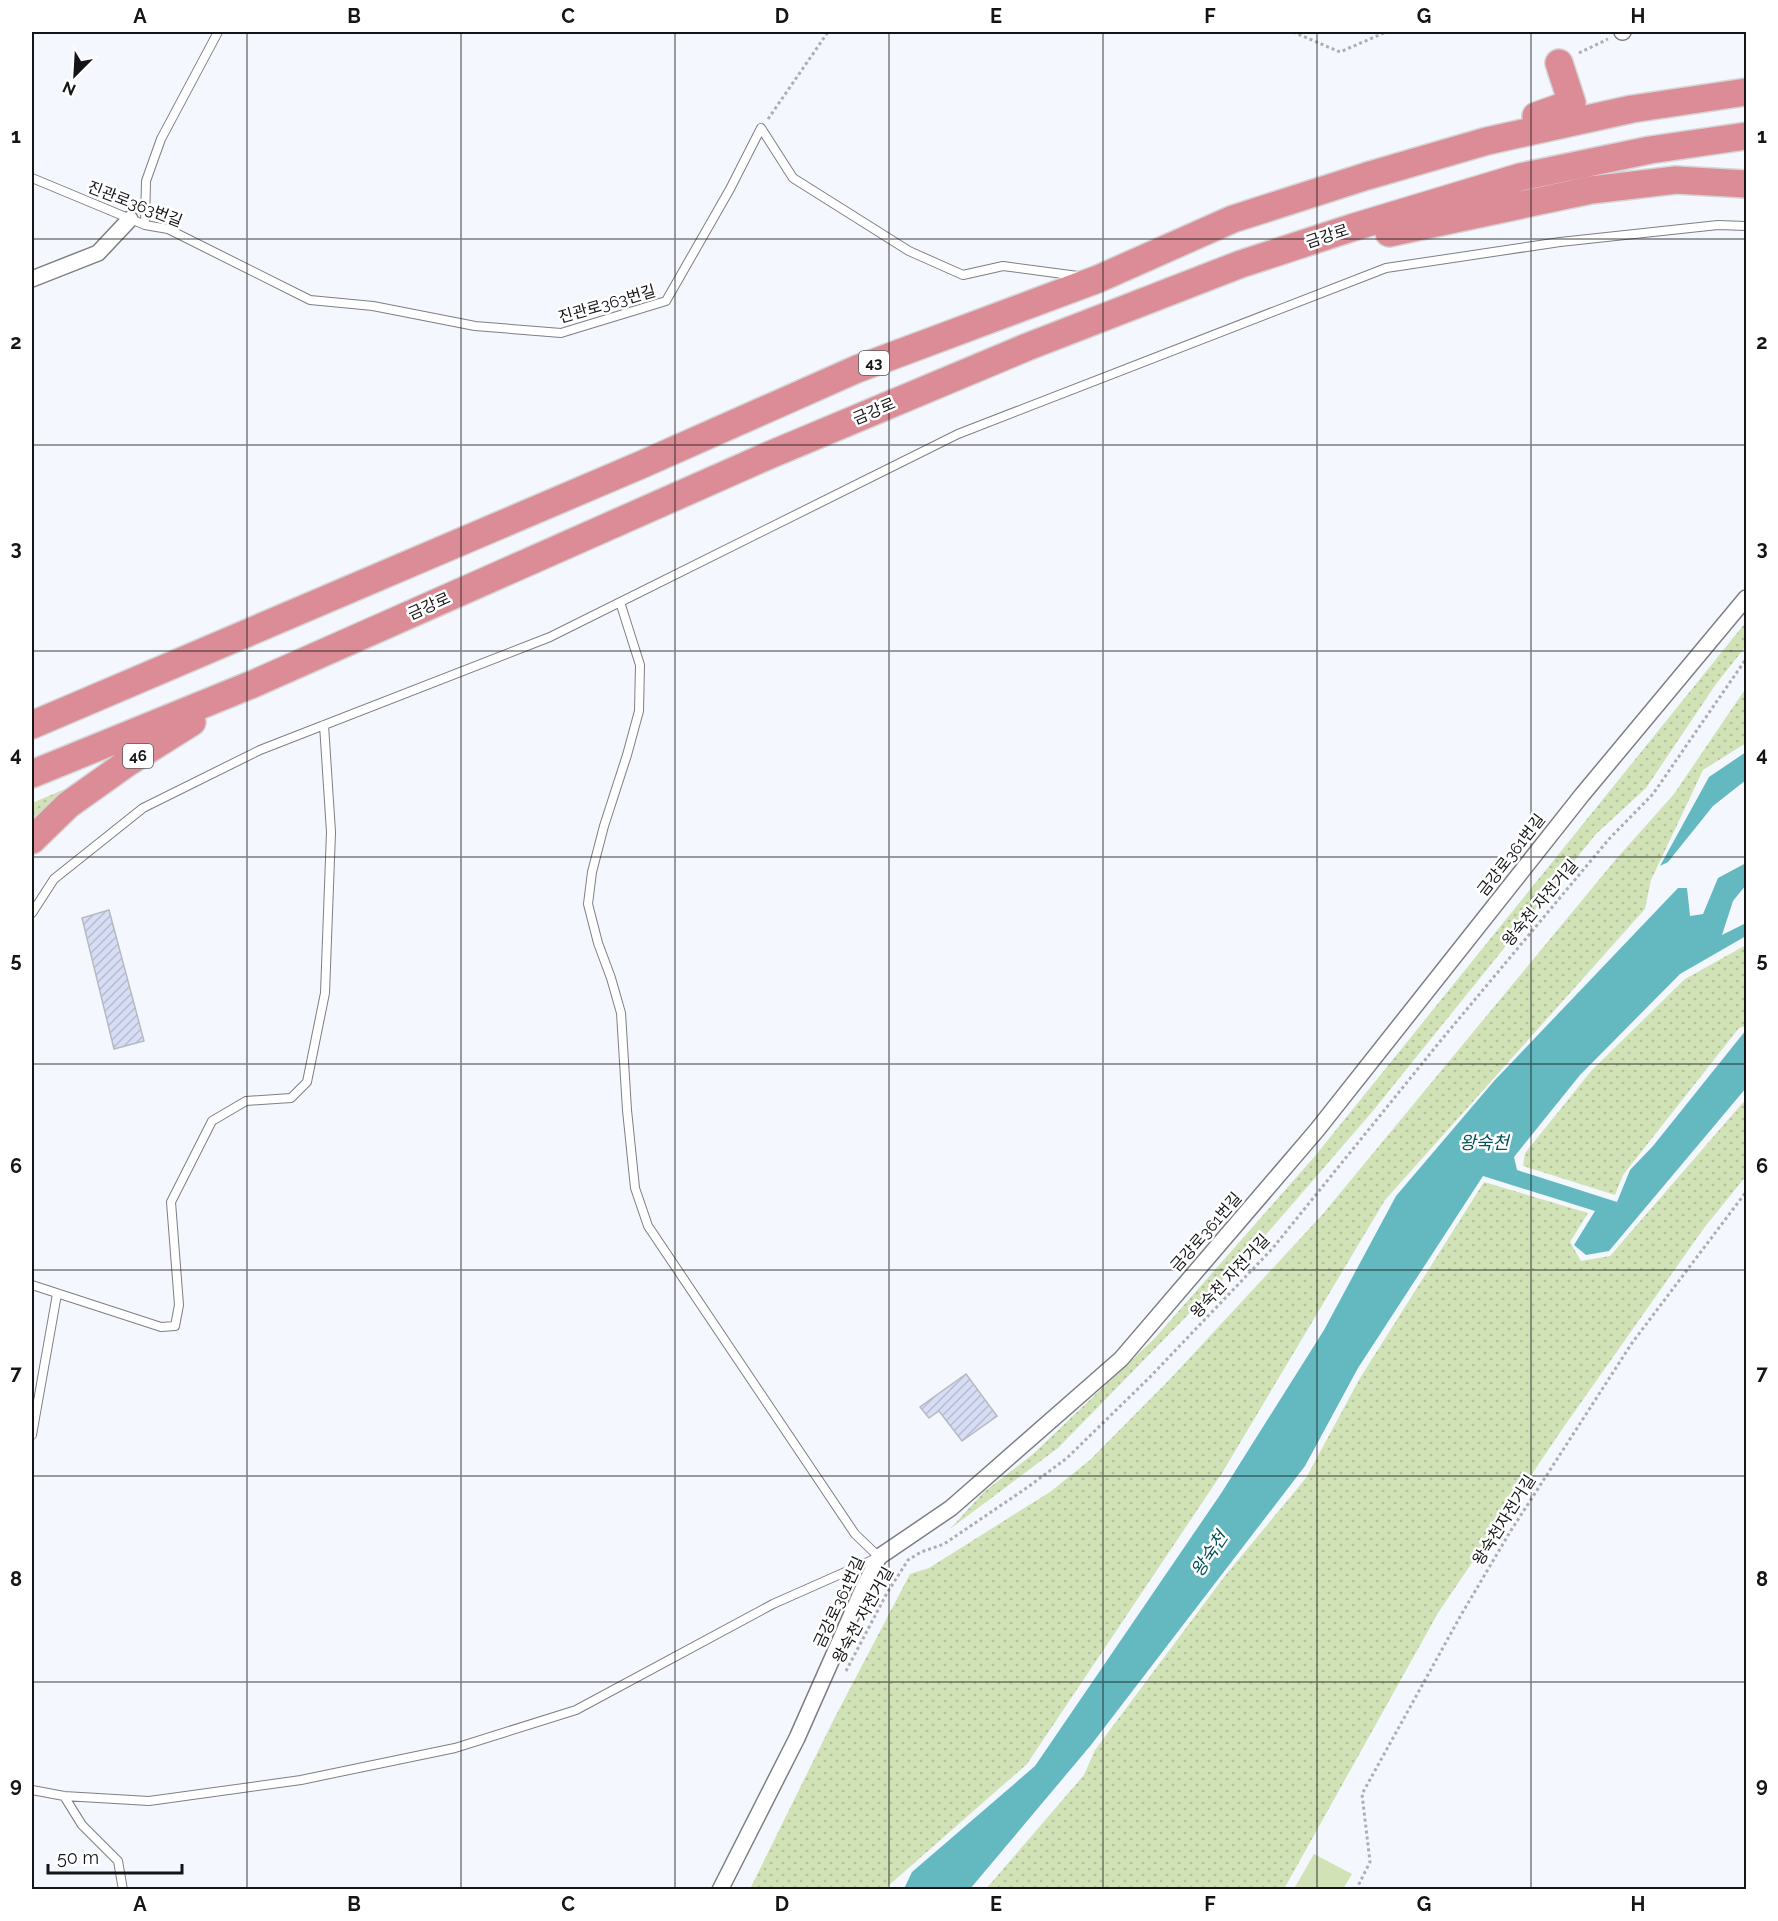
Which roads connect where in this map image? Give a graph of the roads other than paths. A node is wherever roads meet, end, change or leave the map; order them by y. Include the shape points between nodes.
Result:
1 (218, 32) edge
2 (1559, 63) road end
3 (1746, 92) edge
4 (1746, 136) edge
5 (1367, 177) junction
6 (32, 178) edge
7 (1746, 184) edge
8 (130, 219) junction
9 (145, 225) junction
10 (1746, 226) edge
11 (1241, 264) junction
12 (32, 279) edge
13 (1098, 279) junction
14 (1746, 598) edge
15 (620, 602) junction
16 (254, 684) junction
17 (32, 725) edge
18 (324, 725) junction
19 (32, 774) edge
20 (32, 840) edge
21 (32, 913) edge
22 (32, 1286) edge
23 (57, 1294) junction
24 (32, 1435) edge
25 (879, 1557) junction
26 (32, 1790) edge
27 (64, 1796) junction
28 (123, 1890) edge
29 (720, 1890) edge

1 - 9 lane via 161,140 146,182
2 - 5 highway via 1572,103
3 - 5 highway, 43 via 1621,111 1486,141
4 - 11 highway, 금강로 via 1650,150 1520,177
5 - 13 highway, 43 via 1233,219
6 - 8 lane, 진관로363번길
7 - 11 highway via 1676,180 1592,190
8 - 9 lane, 진관로363번길
8 - 12 street via 98,253
9 - 13 lane, 진관로363번길 via 168,229 310,300 374,306 475,326 561,333 666,301 761,128 793,178 909,251 963,275 1003,266
10 - 15 lane via 1718,225 1560,242 1386,267 958,434
11 - 16 highway, 금강로 via 1026,347 765,457
13 - 17 highway, 43 via 857,369
14 - 25 street, 금강로361번길 via 1582,795 1317,1130 1121,1359 951,1508
15 - 18 lane via 550,637
15 - 25 lane via 640,665 639,711 598,849 588,904 621,1013 635,1188 648,1226 682,1279 855,1534
16 - 19 highway, 금강로
16 - 20 highway, 46 via 127,763 69,805
18 - 21 lane via 260,750 142,808 54,879
18 - 23 lane via 331,832 325,981 307,1082 291,1098 246,1101 212,1121 171,1202 179,1305 175,1326 161,1327
22 - 23 lane
23 - 24 lane
25 - 27 lane via 773,1604 576,1710 455,1748 301,1780 149,1801
25 - 29 street, 금강로361번길 via 797,1738
26 - 27 lane
27 - 28 lane via 82,1825 118,1862

